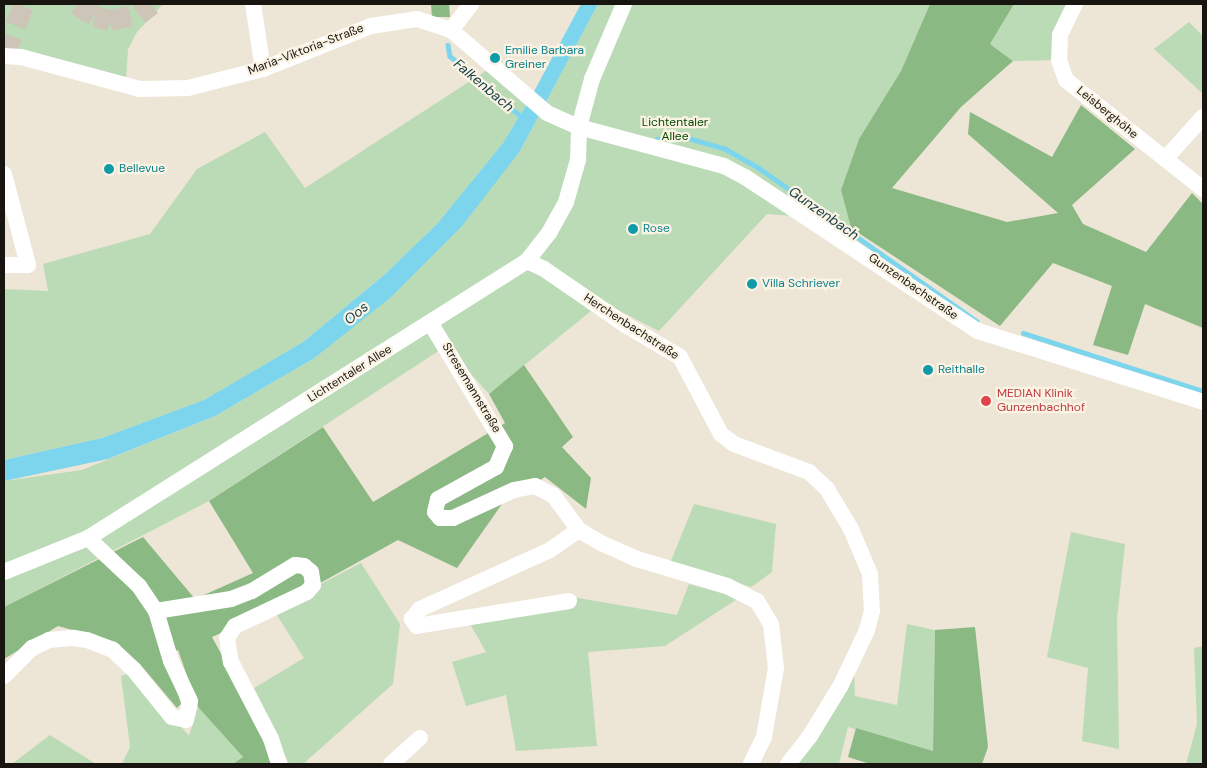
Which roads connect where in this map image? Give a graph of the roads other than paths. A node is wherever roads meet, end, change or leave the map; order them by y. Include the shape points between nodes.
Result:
1 (253, 4) edge
2 (471, 4) edge
3 (624, 4) edge
4 (1075, 4) edge
5 (451, 30) junction
6 (4, 56) edge
7 (263, 69) junction
8 (1203, 117) edge
9 (579, 127) junction
10 (1165, 159) junction
11 (4, 174) edge
12 (1203, 189) edge
13 (527, 261) junction
14 (4, 265) edge
15 (431, 324) junction
16 (1203, 402) edge
17 (579, 530) junction
18 (88, 538) junction
19 (4, 572) edge
20 (569, 600) dead end
21 (156, 611) junction
22 (4, 676) edge
23 (420, 738) dead end
24 (279, 764) edge
25 (390, 764) edge
26 (752, 764) edge
27 (788, 764) edge

1 - 7 street
2 - 5 street
3 - 9 street, Lichtentaler Allee via 600,55
4 - 10 street, Leisberghöhe via 1060,35 1059,60 1066,80
5 - 7 street, Maria-Viktoria-Straße via 417,19 371,26
5 - 9 street, Maria-Viktoria-Straße via 530,100
6 - 7 street, Maria-Viktoria-Straße via 21,57 140,89 188,88
8 - 10 street
9 - 13 street, Lichtentaler Allee via 578,160 566,202 549,233
9 - 16 street, Gunzenbachstraße via 724,166 978,331
10 - 12 street, Leisberghöhe
11 - 14 street via 28,265
13 - 15 street, Lichtentaler Allee
13 - 27 street, Herchenbachstraße via 680,357 721,434 734,444 808,472 827,489 851,529 870,574 872,611 867,630 841,685 810,736
15 - 17 street, Stresemannstraße via 505,446 496,466 438,499 435,512 440,518 453,518 514,490 535,486 560,502
15 - 18 street, Lichtentaler Allee
17 - 20 street via 550,550 420,609 412,619 417,626
17 - 26 street, Stresemannstraße via 627,555 743,592 766,610 776,648 776,668 764,737
18 - 19 street, Lichtentaler Allee
18 - 21 street via 139,586
21 - 22 street via 171,660 190,701 186,720 172,717 135,671 113,650 87,640 49,640 32,648
21 - 24 street via 231,600 252,592 295,565 304,566 311,572 313,585 307,592 235,626 227,638 231,662 271,739
23 - 25 street

